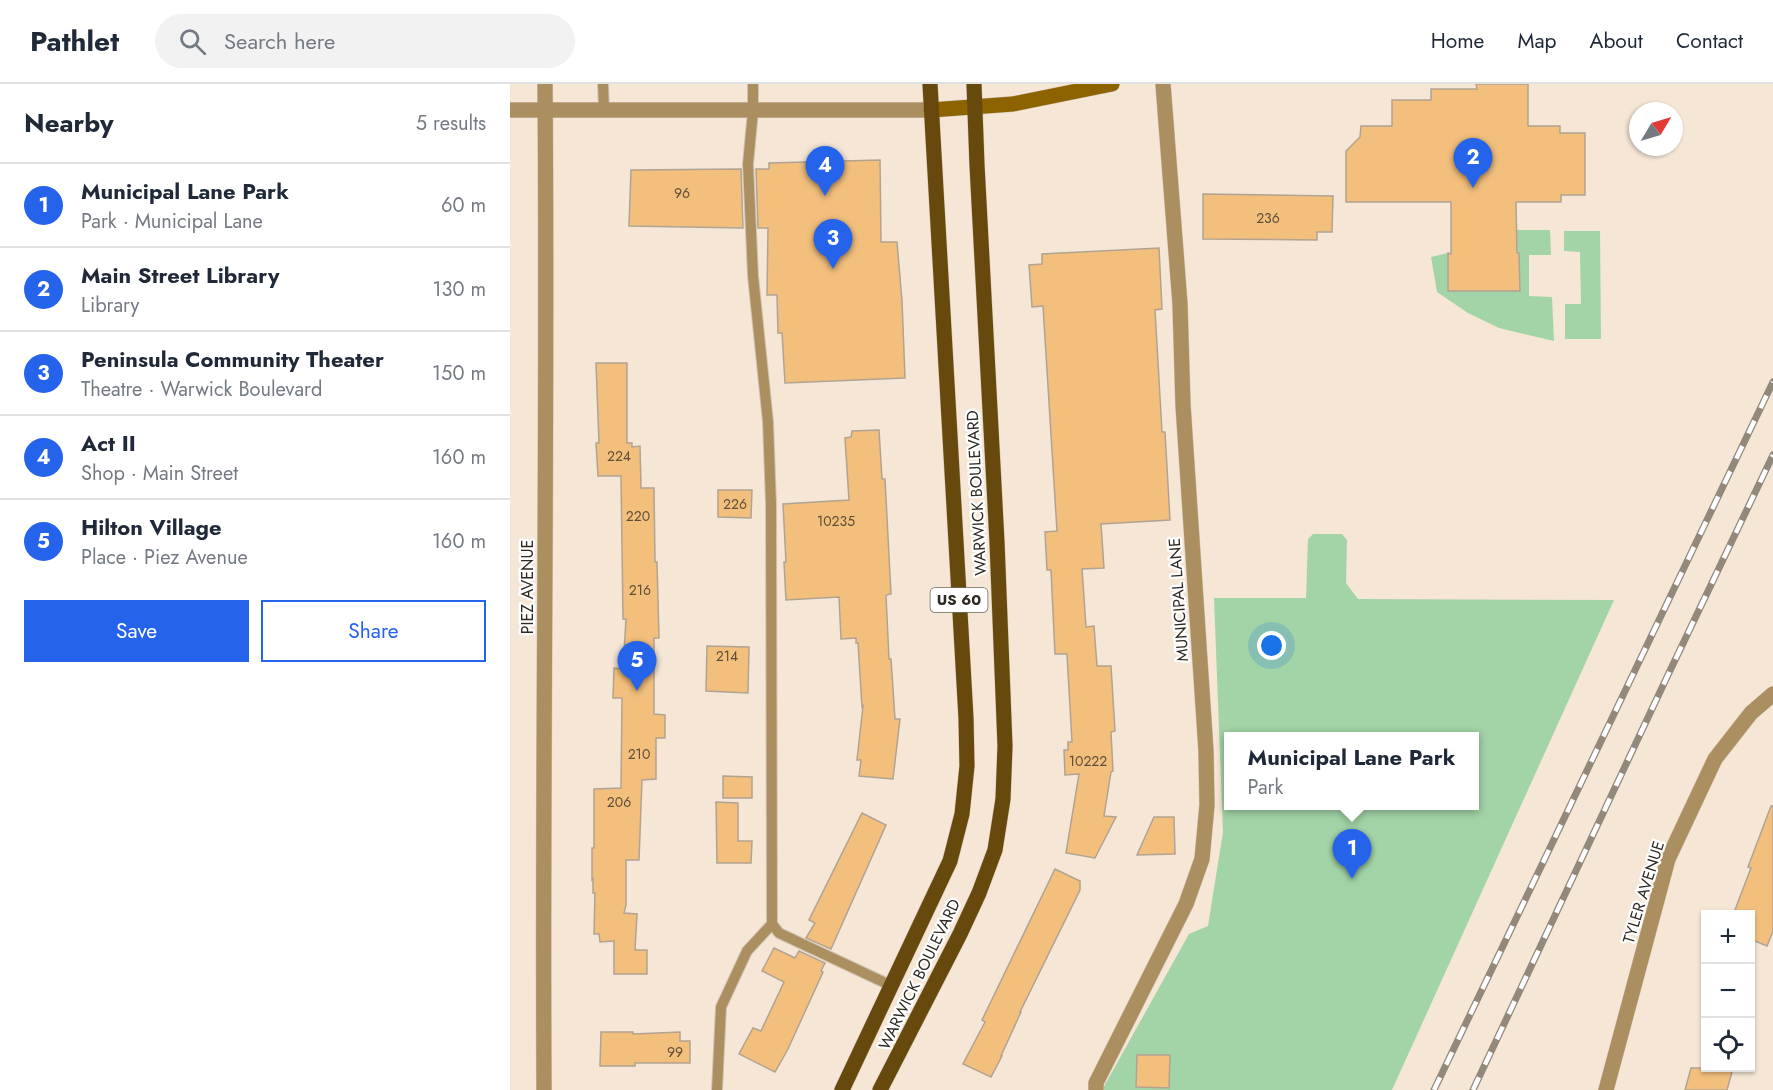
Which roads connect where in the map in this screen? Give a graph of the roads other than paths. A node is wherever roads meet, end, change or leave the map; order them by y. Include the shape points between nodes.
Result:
1 (545, 84) edge
2 (603, 84) edge
3 (753, 84) edge
4 (930, 84) edge
5 (974, 84) edge
6 (1112, 84) edge
7 (1163, 84) edge
8 (975, 107) junction
9 (510, 110) edge
10 (545, 110) junction
11 (604, 110) junction
12 (931, 110) junction
13 (753, 111) junction
14 (1773, 694) edge
15 (772, 924) junction
16 (892, 986) junction
17 (544, 1090) edge
18 (717, 1090) edge
19 (842, 1090) edge
20 (880, 1090) edge
21 (1096, 1090) edge
22 (1606, 1090) edge

1 - 10 street, PIEZ AVENUE
2 - 11 lane
3 - 13 lane
4 - 12 main road, WARWICK BOULEVARD / US 60
5 - 8 main road, WARWICK BOULEVARD / US 60
6 - 8 main road via 1013,104
7 - 21 street, MUNICIPAL LANE via 1180,304 1207,805 1202,859 1186,904 1096,1083
8 - 12 main road
8 - 20 main road, WARWICK BOULEVARD / US 60 via 1005,746 1003,799 995,850 979,893
9 - 10 street
10 - 11 street
10 - 17 street, PIEZ AVENUE
11 - 13 street
12 - 13 street
12 - 16 main road, WARWICK BOULEVARD / US 60 via 967,766 962,814 950,861
13 - 15 lane via 748,164 752,264 768,422 771,504
14 - 22 street, TYLER AVENUE via 1751,713 1715,759 1668,859
15 - 16 lane via 778,933
15 - 18 lane via 747,951 721,1007
16 - 19 main road, WARWICK BOULEVARD / US 60

